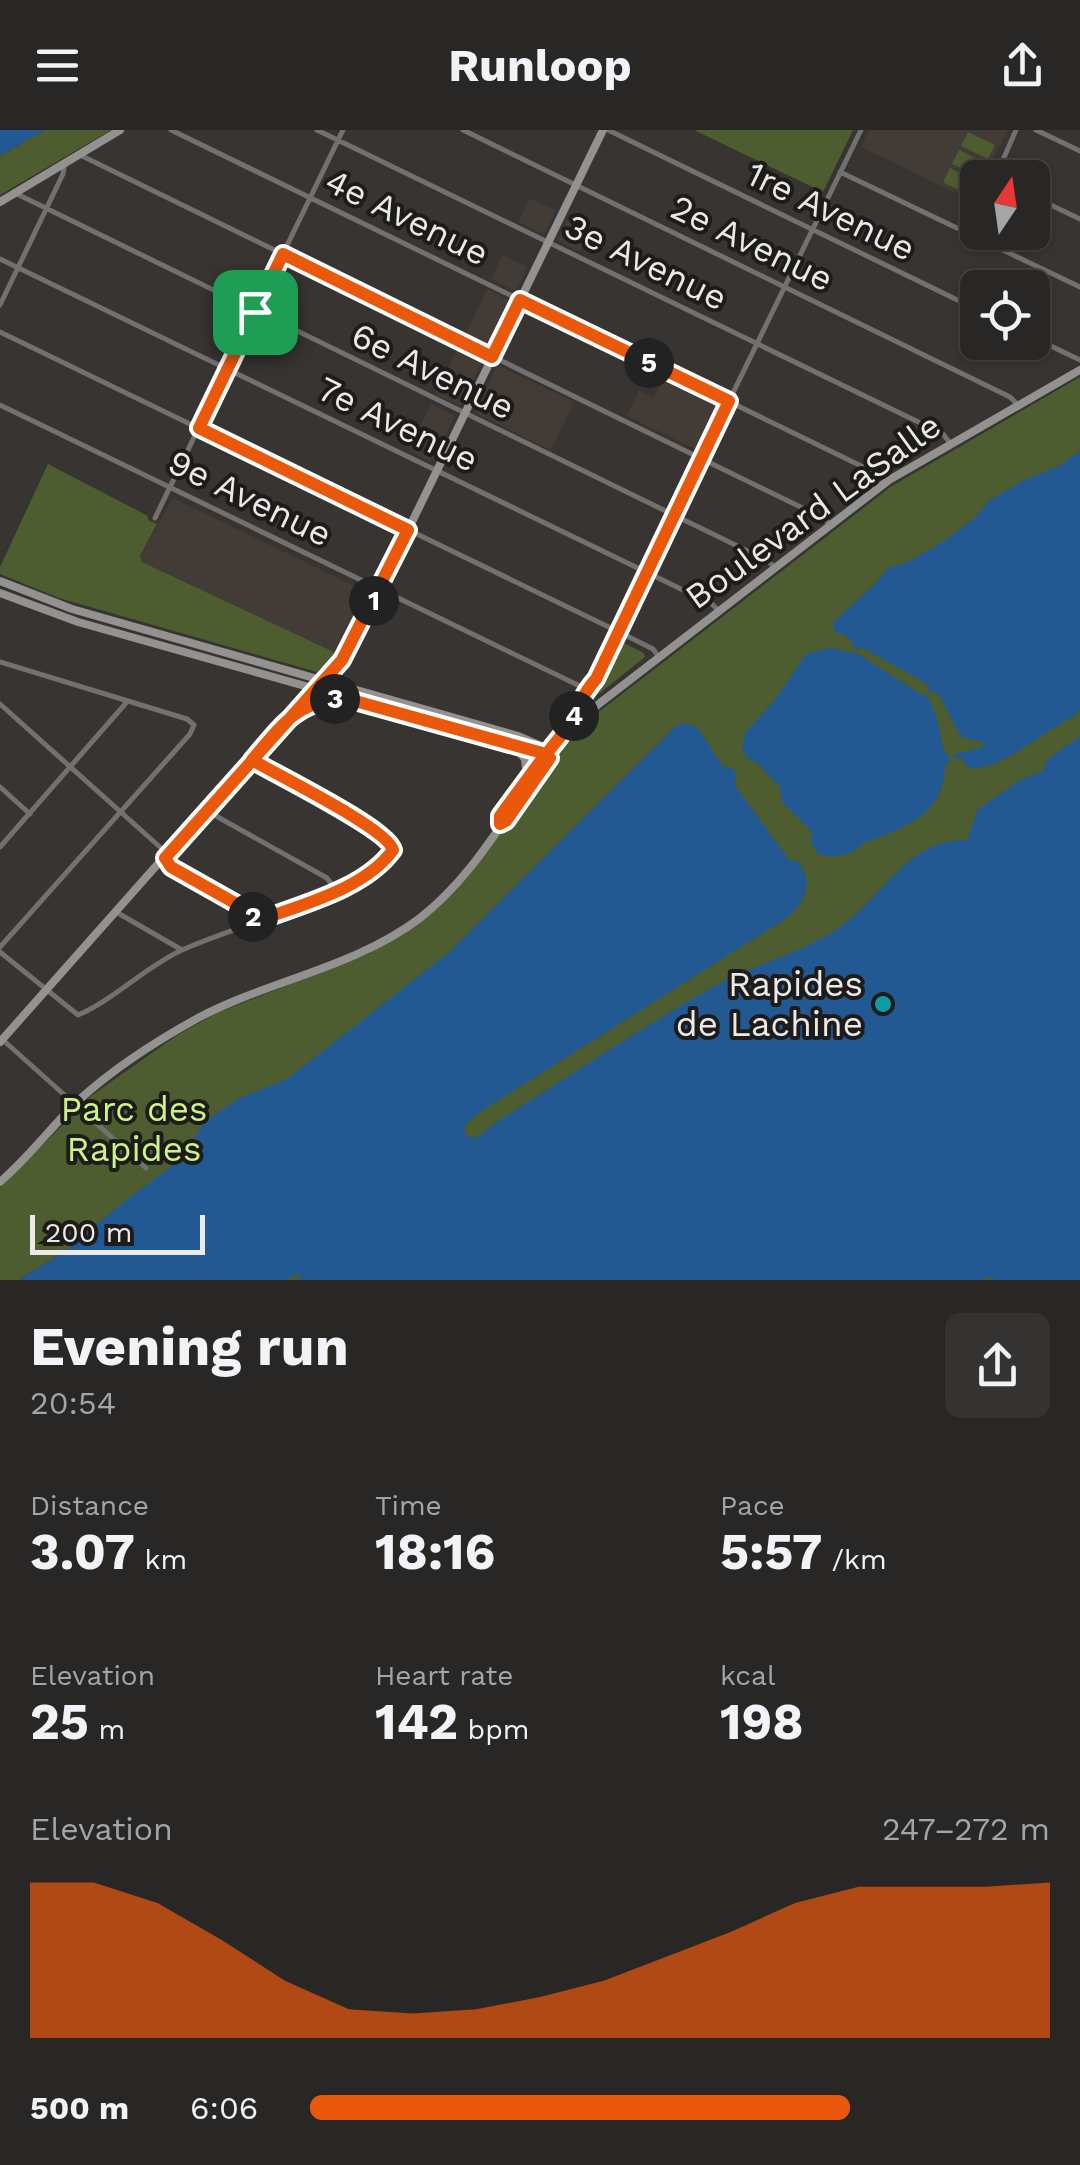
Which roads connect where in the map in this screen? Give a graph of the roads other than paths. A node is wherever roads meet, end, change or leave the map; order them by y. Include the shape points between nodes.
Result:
1 (120, 130) edge
2 (172, 130) edge
3 (318, 130) edge
4 (343, 130) edge
5 (462, 130) edge
6 (605, 130) edge
7 (860, 130) edge
8 (1016, 130) edge
9 (1036, 130) edge
10 (338, 140) junction
11 (1080, 152) edge
12 (78, 154) junction
13 (1003, 160) edge
14 (65, 162) junction
15 (840, 172) junction
16 (576, 185) junction
17 (16, 192) junction
18 (310, 198) junction
19 (0, 202) edge
20 (1050, 205) edge
21 (46, 210) junction
22 (1080, 219) edge
23 (812, 230) junction
24 (548, 242) junction
25 (283, 254) junction
26 (0, 259) edge
27 (18, 268) junction
28 (784, 286) junction
29 (1080, 287) edge
30 (520, 300) junction
31 (960, 301) edge
32 (0, 305) edge
33 (255, 312) junction
34 (0, 332) edge
35 (757, 344) junction
36 (1050, 346) edge
37 (492, 357) junction
38 (1080, 360) edge
39 (227, 369) junction
40 (1080, 370) edge
41 (729, 401) junction
42 (0, 405) edge
43 (1018, 405) junction
44 (464, 414) junction
45 (199, 428) junction
46 (950, 443) junction
47 (701, 458) junction
48 (437, 471) junction
49 (889, 480) junction
50 (170, 487) junction
51 (673, 516) junction
52 (155, 518) dead end
53 (831, 525) junction
54 (408, 530) junction
55 (775, 568) junction
56 (646, 572) junction
57 (0, 581) edge
58 (380, 589) junction
59 (0, 593) edge
60 (719, 612) junction
61 (617, 632) junction
62 (659, 658) junction
63 (0, 662) edge
64 (596, 679) junction
65 (324, 681) junction
66 (586, 689) junction
67 (315, 690) junction
68 (348, 699) junction
69 (127, 702) junction
70 (0, 704) edge
71 (588, 713) junction
72 (293, 714) junction
73 (574, 718) junction
74 (567, 727) junction
75 (519, 736) junction
76 (515, 747) junction
77 (551, 754) junction
78 (252, 760) junction
79 (71, 768) junction
80 (528, 778) junction
81 (0, 787) edge
82 (207, 811) junction
83 (121, 812) junction
84 (30, 814) junction
85 (500, 824) junction
86 (0, 847) edge
87 (165, 858) junction
88 (336, 890) junction
89 (116, 912) junction
90 (255, 922) junction
91 (0, 950) edge
92 (182, 950) junction
93 (46, 991) junction
94 (1, 1040) edge
95 (75, 1104) junction
96 (146, 1168) dead end
97 (0, 1182) edge

1 - 12 street
2 - 18 street, 4e Avenue
3 - 10 street, 3e Avenue
4 - 10 street
5 - 16 street, 2e Avenue
6 - 16 street
6 - 23 street, 1re Avenue
7 - 15 street
8 - 13 street
9 - 11 street
10 - 18 street
10 - 24 street, 3e Avenue
12 - 14 street
12 - 25 street
14 - 17 street
14 - 21 street
15 - 23 street
15 - 29 street
16 - 24 street
16 - 28 street, 2e Avenue
17 - 19 street
17 - 21 street, 6e Avenue
18 - 25 street
18 - 30 street, 4e Avenue
20 - 22 street
21 - 27 street
21 - 33 street, 6e Avenue
23 - 28 street
23 - 31 street, 1re Avenue
24 - 30 street
24 - 35 street, 3e Avenue
25 - 33 street
25 - 37 street
26 - 27 street, 7e Avenue
27 - 32 street
27 - 39 street, 7e Avenue
28 - 35 street
28 - 43 street, 2e Avenue
30 - 37 street
30 - 41 street, 4e Avenue
33 - 39 street
33 - 44 street, 6e Avenue
34 - 45 street
35 - 41 street
35 - 46 street, 3e Avenue
36 - 38 street
37 - 44 street
37 - 47 street
39 - 45 street
39 - 48 street, 7e Avenue
40 - 43 street, Boulevard LaSalle
41 - 47 street
41 - 49 street, 4e Avenue
42 - 50 street, 9e Avenue
43 - 46 street, Boulevard LaSalle
44 - 48 street
44 - 51 street, 6e Avenue
45 - 50 street
45 - 54 street
46 - 49 street, Boulevard LaSalle
47 - 51 street
47 - 53 street
48 - 54 street
48 - 56 street, 7e Avenue
49 - 53 street, Boulevard LaSalle
50 - 52 street
50 - 58 street, 9e Avenue
51 - 55 street, 6e Avenue
51 - 56 street
53 - 55 street, Boulevard LaSalle
54 - 58 street
54 - 61 street
55 - 60 street, Boulevard LaSalle
56 - 60 street, 7e Avenue
56 - 61 street
57 - 65 street via 72,609
58 - 65 street via 352,645
58 - 66 street, 9e Avenue
59 - 67 street
60 - 62 street, Boulevard LaSalle
61 - 62 street
61 - 64 street
62 - 71 street, Boulevard LaSalle
63 - 69 street
64 - 66 street
64 - 71 street
65 - 67 street
65 - 75 street
66 - 73 street
67 - 68 street
67 - 72 street
68 - 72 street via 321,701
68 - 76 street
69 - 79 street
69 - 83 street via 194,725
70 - 79 street
71 - 73 street, Boulevard LaSalle
71 - 77 street, Boulevard LaSalle
72 - 78 street
73 - 74 street, Boulevard LaSalle
74 - 75 street via 547,739
74 - 77 street, Boulevard LaSalle
75 - 77 street
76 - 77 street
76 - 80 street
77 - 80 street, Boulevard LaSalle
77 - 85 street, Boulevard LaSalle
78 - 82 street
78 - 88 street via 392,843 388,857
79 - 83 street
79 - 84 street
80 - 85 street, Boulevard LaSalle
81 - 84 street
82 - 87 street
82 - 88 street via 327,878
83 - 87 street
83 - 91 street
84 - 86 street
85 - 95 street, Boulevard LaSalle via 455,884 401,931 204,1015
87 - 89 street
87 - 90 street via 249,911
88 - 90 street
89 - 92 street
89 - 93 street
90 - 92 street
91 - 93 street
92 - 93 street via 82,1014
93 - 94 street
94 - 95 street
95 - 96 street
95 - 97 street, Boulevard LaSalle

